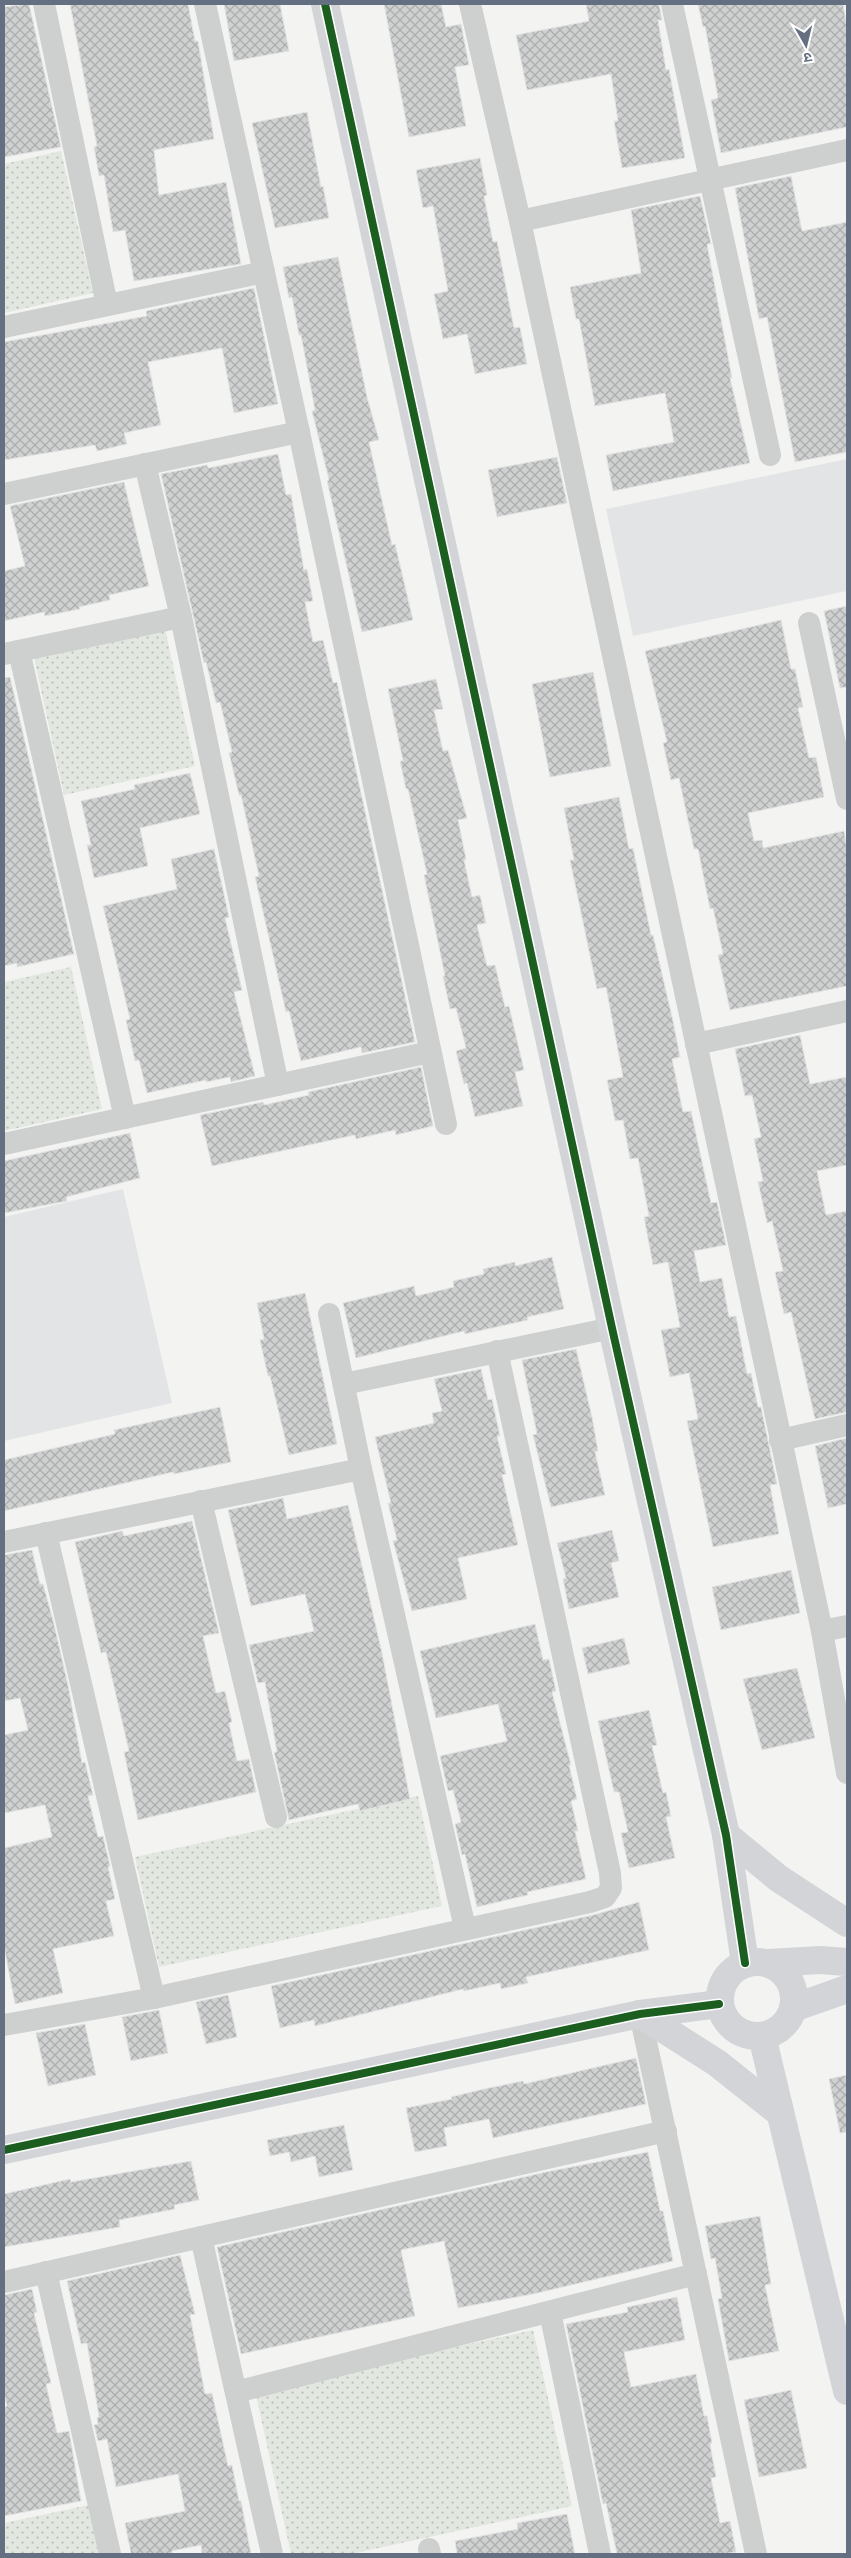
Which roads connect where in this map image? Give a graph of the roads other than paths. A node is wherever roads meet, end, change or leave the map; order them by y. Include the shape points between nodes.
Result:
1 (44, 4) edge
2 (205, 4) edge
3 (325, 4) edge
4 (470, 4) edge
5 (672, 4) edge
6 (847, 150) edge
7 (710, 180) junction
8 (520, 222) junction
9 (264, 272) junction
10 (107, 305) junction
11 (4, 327) edge
12 (299, 432) junction
13 (770, 455) dead end
14 (145, 464) junction
15 (4, 494) edge
16 (181, 618) junction
17 (809, 622) dead end
18 (11, 652) edge
19 (847, 800) edge
20 (847, 1011) edge
21 (696, 1044) junction
22 (430, 1052) junction
23 (278, 1085) junction
24 (125, 1118) junction
25 (446, 1124) dead end
26 (4, 1144) edge
27 (329, 1314) dead end
28 (612, 1328) junction
29 (497, 1351) junction
30 (344, 1384) junction
31 (847, 1425) edge
32 (780, 1440) junction
33 (361, 1469) junction
34 (201, 1502) junction
35 (46, 1533) junction
36 (4, 1542) edge
37 (847, 1626) edge
38 (822, 1631) junction
39 (847, 1773) edge
40 (276, 1817) dead end
41 (726, 1835) junction
42 (847, 1923) edge
43 (465, 1928) junction
44 (847, 1962) edge
45 (756, 1964) junction
46 (847, 1988) edge
47 (154, 1998) junction
48 (719, 2004) junction
49 (793, 2008) junction
50 (640, 2014) junction
51 (4, 2025) edge
52 (762, 2036) junction
53 (780, 2113) junction
54 (666, 2132) junction
55 (4, 2150) edge
56 (201, 2237) junction
57 (46, 2272) junction
58 (696, 2274) junction
59 (4, 2282) edge
60 (550, 2312) junction
61 (847, 2391) edge
62 (236, 2392) junction
63 (110, 2554) edge
64 (272, 2554) edge
65 (600, 2554) edge
66 (756, 2554) edge

1 - 10 street
2 - 9 street
3 - 28 street
4 - 8 street
5 - 7 street
6 - 7 street
7 - 8 street
7 - 13 street
8 - 21 street
9 - 10 street
9 - 12 street
10 - 11 street
12 - 14 street
12 - 22 street
14 - 15 street
14 - 16 street
16 - 18 street
16 - 23 street
17 - 19 street
18 - 24 street
20 - 21 street
21 - 32 street
22 - 23 street
22 - 25 street
23 - 24 street
24 - 26 street
27 - 30 street
28 - 29 street
28 - 41 street
29 - 30 street
29 - 43 street via 611,1888 605,1897 590,1902
30 - 33 street
31 - 32 street
32 - 38 street
33 - 34 street
33 - 43 street
34 - 35 street
34 - 40 street
35 - 36 street
35 - 47 street
37 - 38 street
38 - 39 street
41 - 42 street via 778,1878
41 - 45 street
43 - 47 street
44 - 45 street via 820,1960
45 - 48 street via 734,1969 720,1990
45 - 49 street via 787,1976 792,1987
46 - 49 street
47 - 51 street
48 - 50 street
48 - 52 street via 722,2015 738,2032
49 - 52 street via 782,2027
50 - 53 street via 717,2063
50 - 54 street
50 - 55 street
52 - 53 street
53 - 61 street
54 - 56 street
54 - 58 street
56 - 57 street
56 - 62 street
57 - 59 street
57 - 63 street
58 - 60 street
58 - 66 street
60 - 62 street
60 - 65 street
62 - 64 street

